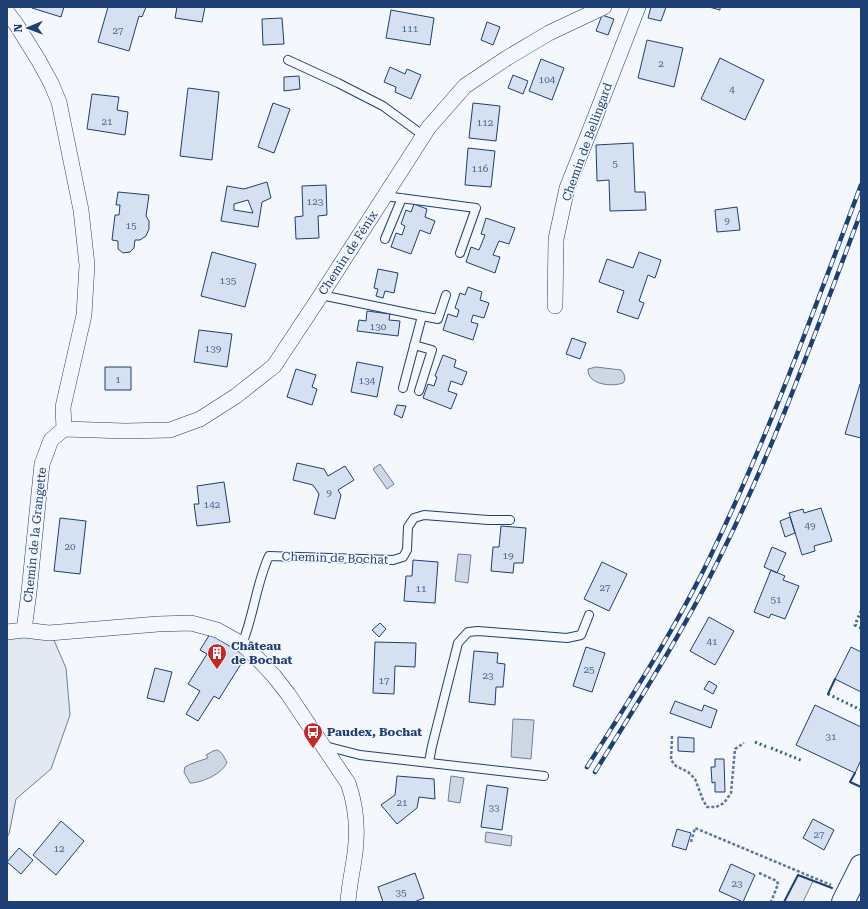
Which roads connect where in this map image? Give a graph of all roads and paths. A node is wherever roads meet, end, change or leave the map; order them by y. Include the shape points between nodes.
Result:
1 (604, 7) edge
2 (638, 7) edge
3 (7, 12) edge
4 (288, 60) dead end
5 (424, 136) junction
6 (385, 196) junction
7 (402, 198) junction
8 (385, 239) dead end
9 (460, 253) dead end
10 (321, 295) junction
11 (446, 295) dead end
12 (555, 306) dead end
13 (422, 316) junction
14 (414, 345) junction
15 (403, 388) dead end
16 (419, 391) dead end
17 (64, 429) junction
18 (510, 520) dead end
19 (589, 615) dead end
20 (24, 630) junction
21 (7, 632) edge
22 (242, 644) junction
23 (672, 736) dead end
24 (744, 743) dead end
25 (322, 746) junction
26 (429, 762) junction
27 (544, 776) dead end
28 (691, 842) dead end
29 (861, 866) edge
30 (759, 873) dead end
31 (838, 894) edge
32 (348, 902) edge
33 (771, 902) edge

1 - 5 street, Chemin de Fénix via 549,33 465,86
2 - 12 street, Chemin de Bellingard via 567,188 556,239
3 - 17 street via 39,62 59,102 81,210 87,265 84,315 63,407
4 - 5 lane via 383,106
5 - 6 street, Chemin de Fénix
6 - 7 lane
6 - 10 street, Chemin de Fénix
7 - 8 lane
7 - 9 lane via 476,208
10 - 13 lane
10 - 17 street, Chemin de Fénix via 274,366 236,396 200,419 170,430
11 - 13 lane via 438,319
13 - 14 lane
14 - 15 lane
14 - 16 lane via 432,350
17 - 20 street, Chemin de la Grangette via 51,440 42,464
18 - 22 lane, Chemin de Bochat via 424,515 414,518 408,527 407,550 403,557 393,560 269,556
19 - 26 lane via 581,635 567,638 468,632 458,643
20 - 21 street
20 - 22 street via 49,633 191,623 217,630
22 - 25 street via 274,676
23 - 24 path via 672,760 676,766 695,779 707,807 716,808 724,803 730,793 735,749
25 - 26 lane via 360,755
25 - 32 street via 348,783 356,814 355,853
26 - 27 lane
28 - 31 path via 695,828
29 - 31 main road
30 - 33 path via 778,884

